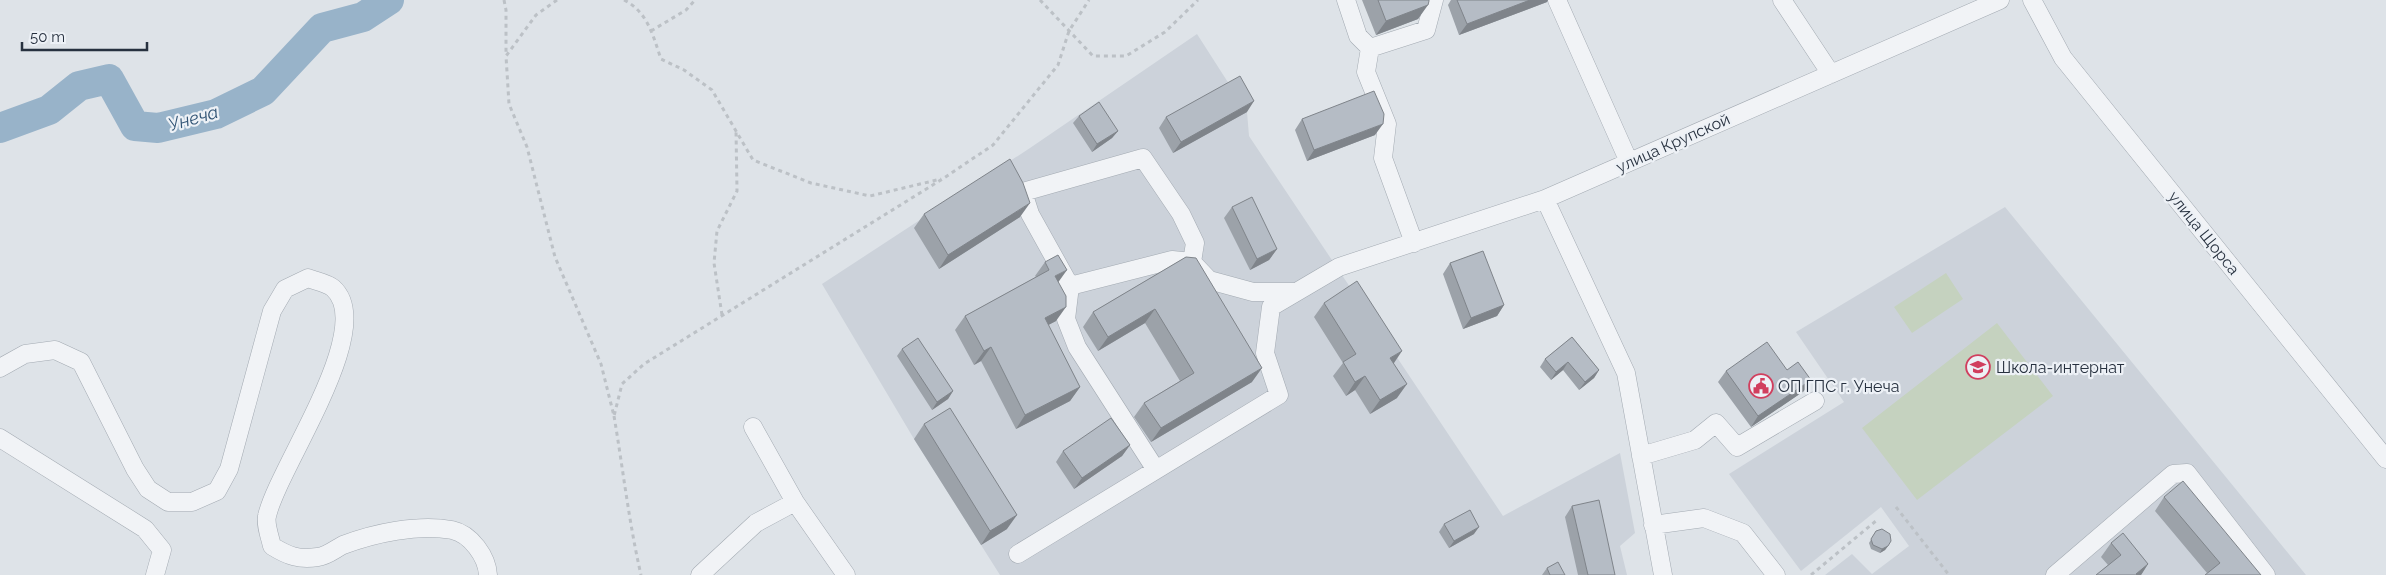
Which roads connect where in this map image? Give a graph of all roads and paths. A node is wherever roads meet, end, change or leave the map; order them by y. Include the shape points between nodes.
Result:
1 (504, 0) edge
2 (557, 0) edge
3 (624, 0) edge
4 (695, 0) edge
5 (1040, 0) edge
6 (1089, 0) edge
7 (1198, 0) edge
8 (1346, 0) edge
9 (1434, 0) edge
10 (1557, 0) edge
11 (1782, 0) edge
12 (2000, 0) edge
13 (2032, 0) edge
14 (651, 31) junction
15 (1069, 31) junction
16 (1370, 48) junction
17 (506, 56) junction
18 (1831, 74) junction
19 (736, 129) junction
20 (1629, 162) junction
21 (944, 178) junction
22 (1545, 199) junction
23 (1414, 244) junction
24 (1192, 262) junction
25 (1070, 286) junction
26 (1296, 292) junction
27 (722, 316) junction
28 (0, 368) edge
29 (1815, 401) dead end
30 (614, 416) junction
31 (753, 427) dead end
32 (0, 438) edge
33 (1641, 456) junction
34 (2386, 459) edge
35 (1156, 470) junction
36 (795, 502) junction
37 (1896, 507) dead end
38 (1877, 520) dead end
39 (1653, 525) junction
40 (1018, 554) dead end
41 (155, 575) edge
42 (488, 575) edge
43 (642, 575) edge
44 (700, 575) edge
45 (846, 575) edge
46 (1663, 575) edge
47 (1776, 575) edge
48 (1811, 575) edge
49 (1949, 575) edge
50 (2055, 575) edge
51 (2266, 575) edge

1 - 17 path
2 - 17 path via 536,16
3 - 14 path via 647,19
4 - 14 path via 686,10
5 - 15 path
6 - 15 path
7 - 15 path via 1165,32 1126,56 1093,56
8 - 16 street via 1358,36
9 - 16 street via 1426,30
10 - 20 street
11 - 18 street
12 - 18 street, улица Крупской
13 - 34 street, улица Щорса via 2063,58
14 - 19 path via 661,59 684,70 712,90
15 - 21 path via 1058,65 993,145
16 - 23 street via 1366,72 1387,124 1383,158
17 - 30 path via 509,104 527,147 556,256 601,364
18 - 20 street, улица Крупской
19 - 21 path via 753,160 811,183 870,196
19 - 27 path via 737,190 717,231 714,263
20 - 22 street, улица Крупской
21 - 27 path
22 - 23 street, улица Крупской
22 - 33 street via 1626,373
23 - 26 street, улица Крупской via 1339,267
24 - 25 street via 1172,260
24 - 25 street via 1195,243 1181,214 1143,158 1023,192 1030,214
24 - 26 street via 1209,280 1253,292
25 - 35 street via 1066,319 1077,347
26 - 35 street, улица Крупской via 1271,307 1265,353 1279,395
27 - 30 path via 644,364 622,384
28 - 42 street via 25,354 55,350 81,362 148,489 168,502 192,502 217,491 229,469 272,311 285,290 308,278 332,287 345,307 345,330 338,360 266,518 272,546 290,557 320,557 341,546 376,535 422,529 454,530 476,545
29 - 33 street via 1737,447 1716,423 1695,440
30 - 43 path via 632,534
31 - 36 street
32 - 41 street via 145,529 162,550
33 - 39 street
35 - 40 street
36 - 44 street via 756,523
36 - 45 street
37 - 49 path
38 - 48 path
39 - 46 street
39 - 47 street via 1704,518 1743,533
50 - 51 street via 2173,474 2187,473

